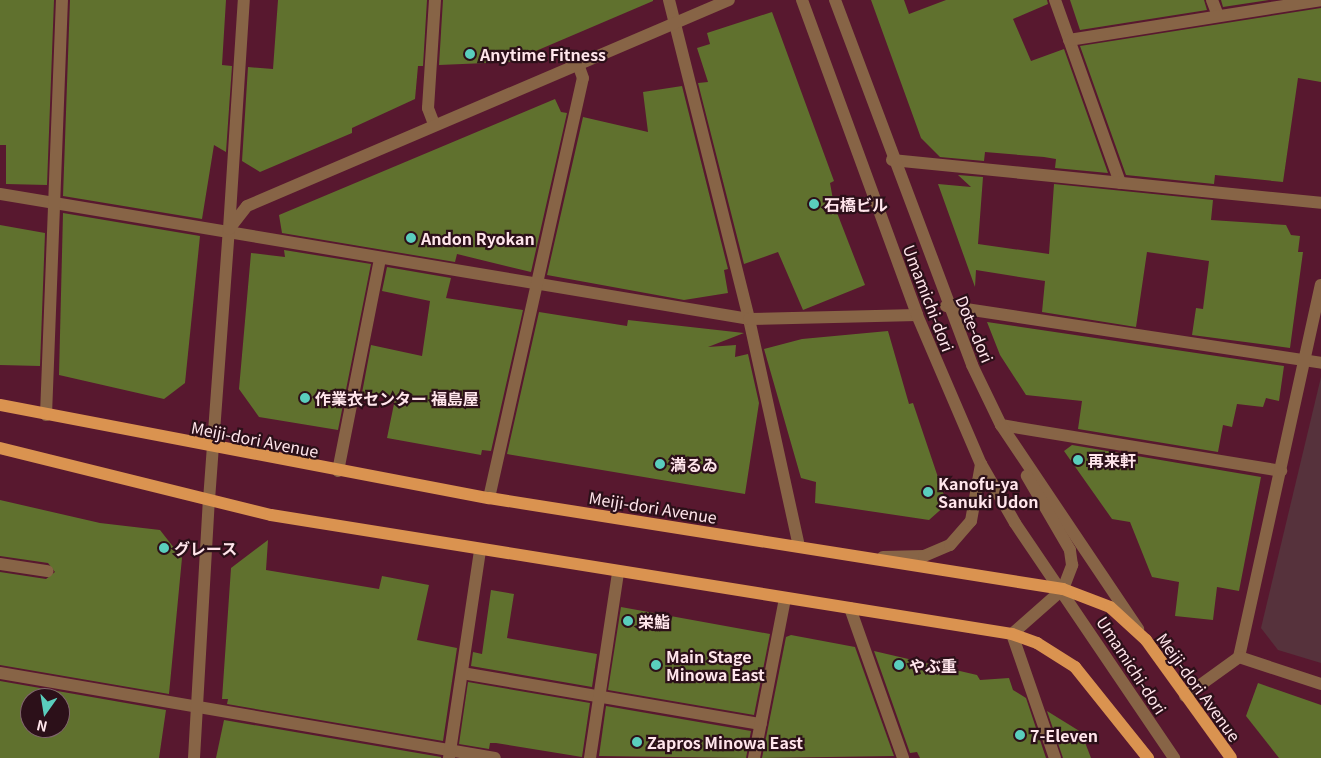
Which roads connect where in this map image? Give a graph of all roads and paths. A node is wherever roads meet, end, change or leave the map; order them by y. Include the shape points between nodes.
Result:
1 (62, 0) edge
2 (244, 0) edge
3 (435, 0) edge
4 (669, 0) edge
5 (729, 0) edge
6 (802, 0) edge
7 (835, 0) edge
8 (1055, 0) edge
9 (1212, 0) edge
10 (1321, 0) edge
11 (1218, 16) junction
12 (677, 21) junction
13 (1069, 40) junction
14 (578, 64) junction
15 (434, 124) junction
16 (892, 160) junction
17 (1120, 183) junction
18 (0, 194) edge
19 (53, 203) junction
20 (1321, 203) edge
21 (229, 230) junction
22 (380, 259) junction
23 (538, 285) junction
24 (1321, 285) edge
25 (946, 306) junction
26 (917, 315) junction
27 (749, 319) junction
28 (1305, 360) junction
29 (1321, 363) edge
30 (0, 405) edge
31 (46, 414) junction
32 (1001, 425) junction
33 (0, 448) edge
34 (212, 448) junction
35 (981, 464) junction
36 (338, 471) junction
37 (1281, 471) junction
38 (489, 498) junction
39 (209, 500) junction
40 (799, 546) junction
41 (480, 550) junction
42 (871, 557) junction
43 (0, 564) edge
44 (46, 571) dead end
45 (618, 572) junction
46 (1063, 590) junction
47 (786, 598) junction
48 (850, 608) junction
49 (1012, 634) junction
50 (1146, 640) junction
51 (1239, 657) junction
52 (0, 673) edge
53 (462, 674) junction
54 (1321, 684) edge
55 (1185, 696) junction
56 (598, 697) junction
57 (197, 706) junction
58 (761, 724) junction
59 (449, 754) edge
60 (194, 758) edge
61 (495, 758) edge
62 (590, 758) edge
63 (754, 758) edge
64 (904, 758) edge
65 (1055, 758) edge
66 (1148, 758) edge
67 (1174, 758) edge
68 (1231, 758) edge

1 - 19 street
2 - 21 street
3 - 15 street via 428,108
4 - 12 street
5 - 12 street
6 - 26 street, Umamichi-dori
7 - 16 street, Dote-dori
8 - 13 street
9 - 11 street
10 - 11 street
11 - 13 street
12 - 14 street
12 - 27 street
13 - 17 street
14 - 15 street
14 - 23 street via 583,78
15 - 21 street via 247,206
16 - 17 street
16 - 25 street, Dote-dori
17 - 20 street
18 - 19 street
19 - 21 street
19 - 31 street
21 - 22 street
21 - 34 street
22 - 23 street
22 - 36 street
23 - 27 street
23 - 38 street
24 - 28 street
25 - 28 street
25 - 32 street, Dote-dori
26 - 27 street
26 - 35 street, Umamichi-dori
27 - 40 street
28 - 29 street
28 - 37 street
30 - 31 main road, Meiji-dori Avenue
31 - 34 main road, Meiji-dori Avenue
32 - 37 street
32 - 46 street via 1042,505 1070,550 1071,577
32 - 50 street, Dote-dori
33 - 39 main road
34 - 36 main road, Meiji-dori Avenue
34 - 39 street
35 - 42 street via 971,521 950,545 924,556
35 - 46 street, Umamichi-dori via 1015,523
36 - 38 main road, Meiji-dori Avenue
37 - 51 street
38 - 40 main road, Meiji-dori Avenue
39 - 41 main road via 271,515
39 - 57 street
40 - 42 main road, Meiji-dori Avenue
41 - 45 main road
41 - 53 street
42 - 46 main road, Meiji-dori Avenue
43 - 44 street
45 - 47 main road
45 - 56 street
46 - 49 street
46 - 50 main road, Meiji-dori Avenue via 1110,608
46 - 67 street, Umamichi-dori
47 - 48 main road
47 - 58 street
48 - 49 main road
48 - 64 street
49 - 65 street
49 - 66 main road via 1037,643 1075,667
50 - 55 main road, Meiji-dori Avenue
51 - 54 street
51 - 55 street
52 - 57 street
53 - 56 street
53 - 59 street
55 - 68 main road, Meiji-dori Avenue
56 - 58 street
56 - 62 street
57 - 59 street
57 - 60 street
58 - 63 street
59 - 61 street

